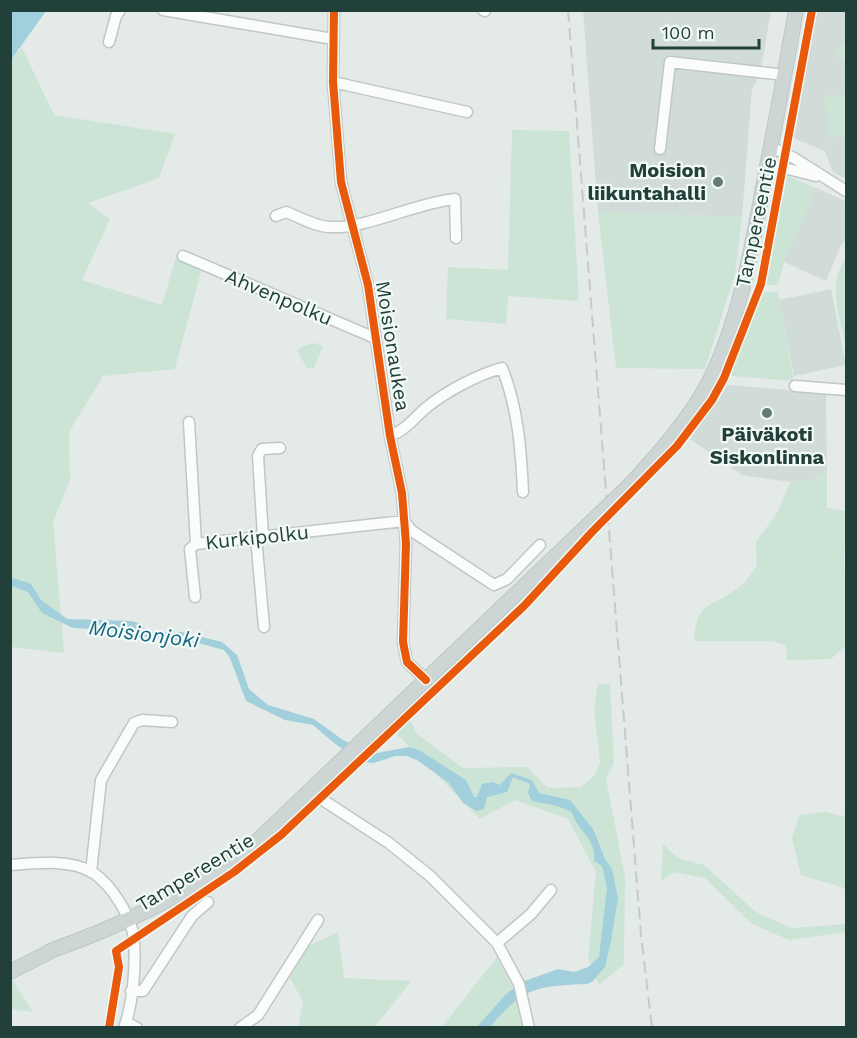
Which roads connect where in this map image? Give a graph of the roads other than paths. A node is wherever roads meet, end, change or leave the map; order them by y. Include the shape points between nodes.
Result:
1 (120, 10) edge
2 (163, 10) edge
3 (334, 10) edge
4 (796, 10) edge
5 (333, 39) junction
6 (109, 42) dead end
7 (785, 75) junction
8 (333, 82) junction
9 (467, 112) dead end
10 (771, 147) junction
11 (660, 150) dead end
12 (768, 164) junction
13 (820, 176) junction
14 (846, 191) edge
15 (276, 216) dead end
16 (352, 225) junction
17 (456, 238) dead end
18 (183, 256) dead end
19 (375, 338) junction
20 (795, 386) dead end
21 (846, 390) edge
22 (189, 422) dead end
23 (390, 436) junction
24 (280, 448) dead end
25 (523, 492) dead end
26 (404, 521) junction
27 (260, 537) junction
28 (196, 544) junction
29 (540, 545) dead end
30 (195, 597) dead end
31 (264, 627) dead end
32 (426, 680) junction
33 (171, 722) dead end
34 (309, 791) junction
35 (10, 865) edge
36 (91, 872) junction
37 (551, 890) dead end
38 (208, 902) dead end
39 (127, 917) junction
40 (318, 920) dead end
41 (497, 943) junction
42 (10, 972) edge
43 (131, 991) junction
44 (125, 1025) edge
45 (137, 1028) edge
46 (240, 1028) edge
47 (529, 1028) edge

1 - 6 street
2 - 5 street
3 - 5 street, Moisionaukea
4 - 7 main road, Tampereentie
5 - 8 street, Moisionaukea
7 - 10 main road, Tampereentie
7 - 11 street via 670,62
8 - 9 street
8 - 16 street, Moisionaukea via 340,174
10 - 12 main road, Tampereentie
10 - 13 street
12 - 13 street
12 - 32 main road, Tampereentie, bridge via 741,295 717,363 694,406 630,485
13 - 14 street
15 - 16 street via 286,212 329,227
16 - 17 street via 403,209 455,199
16 - 19 street, Moisionaukea via 368,285
18 - 19 street, Ahvenpolku
19 - 23 street, Moisionaukea
20 - 21 street
22 - 28 street, Kurkipolku
23 - 25 street via 428,406 502,368 519,428
23 - 26 street, Moisionaukea
24 - 27 street via 262,449 258,456
26 - 27 street, Kurkipolku
26 - 29 street via 412,531 494,585 507,579
26 - 32 street, Moisionaukea via 403,642 407,662
27 - 28 street, Kurkipolku
27 - 31 street
28 - 30 street via 190,549
32 - 34 main road, Tampereentie
33 - 36 street via 134,723 101,780
34 - 39 main road, Tampereentie via 272,825
34 - 41 street via 389,843 430,876
35 - 36 street via 67,864
36 - 39 street via 106,884
37 - 41 street via 531,914
38 - 43 street via 192,916 143,991
39 - 42 main road
39 - 43 street, Tampereentie via 134,940
40 - 46 street via 258,1015
41 - 47 street via 521,990
43 - 44 street, Tampereentie
44 - 45 street

